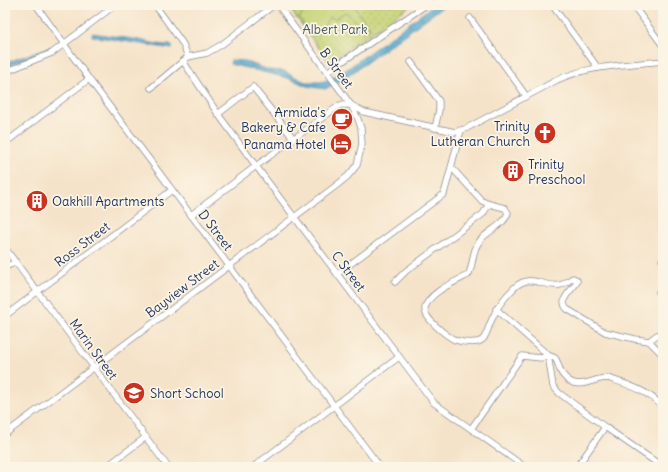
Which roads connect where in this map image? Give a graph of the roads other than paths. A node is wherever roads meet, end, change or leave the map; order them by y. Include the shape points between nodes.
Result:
1 (36, 5) edge
2 (115, 5) edge
3 (155, 5) edge
4 (274, 5) edge
5 (278, 5) edge
6 (426, 5) edge
7 (552, 5) edge
8 (633, 5) edge
9 (470, 18) dead end
10 (64, 44) junction
11 (663, 46) edge
12 (188, 57) junction
13 (183, 61) junction
14 (663, 61) edge
15 (411, 62) dead end
16 (598, 68) junction
17 (5, 72) edge
18 (327, 72) junction
19 (88, 79) junction
20 (151, 88) dead end
21 (526, 96) junction
22 (351, 105) junction
23 (218, 114) junction
24 (435, 128) junction
25 (461, 130) junction
26 (293, 138) junction
27 (5, 143) edge
28 (256, 166) junction
29 (452, 168) junction
30 (172, 190) junction
31 (489, 204) junction
32 (191, 215) junction
33 (295, 217) junction
34 (5, 248) edge
35 (16, 262) junction
36 (229, 266) junction
37 (5, 267) edge
38 (337, 274) junction
39 (395, 282) dead end
40 (38, 291) junction
41 (496, 310) junction
42 (5, 316) edge
43 (663, 334) edge
44 (649, 341) junction
45 (548, 355) junction
46 (663, 355) edge
47 (399, 357) junction
48 (93, 367) junction
49 (334, 406) junction
50 (663, 407) edge
51 (605, 427) junction
52 (471, 429) junction
53 (5, 434) edge
54 (146, 437) junction
55 (106, 467) edge
56 (168, 467) edge
57 (253, 467) edge
58 (380, 467) edge
59 (525, 467) edge
60 (577, 467) edge
61 (663, 467) edge

1 - 10 street, D Street
2 - 10 street
3 - 12 street via 183,44
4 - 12 street via 221,45 207,53
5 - 18 street, B Street
6 - 18 street
7 - 16 street
8 - 11 street
9 - 21 street
10 - 17 street via 52,53
10 - 19 street, D Street
12 - 13 street
13 - 20 street
13 - 23 street, C Street
14 - 16 street
15 - 24 street via 439,101
16 - 21 street via 563,77
18 - 22 street, B Street
19 - 27 street
19 - 30 street, D Street
21 - 25 street
22 - 24 street via 364,112
22 - 26 street via 340,105
22 - 33 street, Bayview Street via 361,128 362,142 356,165 348,176
23 - 26 street via 253,87
23 - 28 street, C Street
24 - 25 street via 453,132
25 - 29 street
26 - 28 street
28 - 32 street
28 - 33 street, C Street
29 - 31 street via 476,196
29 - 38 street via 444,194
30 - 32 street, D Street
30 - 40 street, Ross Street
31 - 39 street via 483,214
31 - 41 street via 505,208 507,216 479,241 468,275 436,293 427,304 425,312 446,335 457,340 477,342 484,338
32 - 36 street, D Street
33 - 36 street, Bayview Street
33 - 38 street, C Street
34 - 35 street, Marin Street
35 - 37 street
35 - 40 street, Marin Street
36 - 48 street, Bayview Street
36 - 49 street, D Street
38 - 47 street, C Street
40 - 42 street, Ross Street
40 - 48 street, Marin Street
41 - 44 street via 513,289 524,281 562,285 574,278 577,280 575,285 564,299 567,309 605,332
41 - 45 street
43 - 44 street
44 - 46 street
45 - 50 street via 555,358 562,374 569,381 579,384 608,378 638,388
45 - 51 street via 553,386
45 - 52 street via 541,358 522,356
47 - 49 street
47 - 52 street, C Street via 434,403
48 - 53 street, Bayview Street
48 - 54 street, Marin Street
49 - 57 street
49 - 58 street, D Street
51 - 60 street
51 - 61 street
52 - 59 street, C Street
54 - 55 street
54 - 56 street, Marin Street

